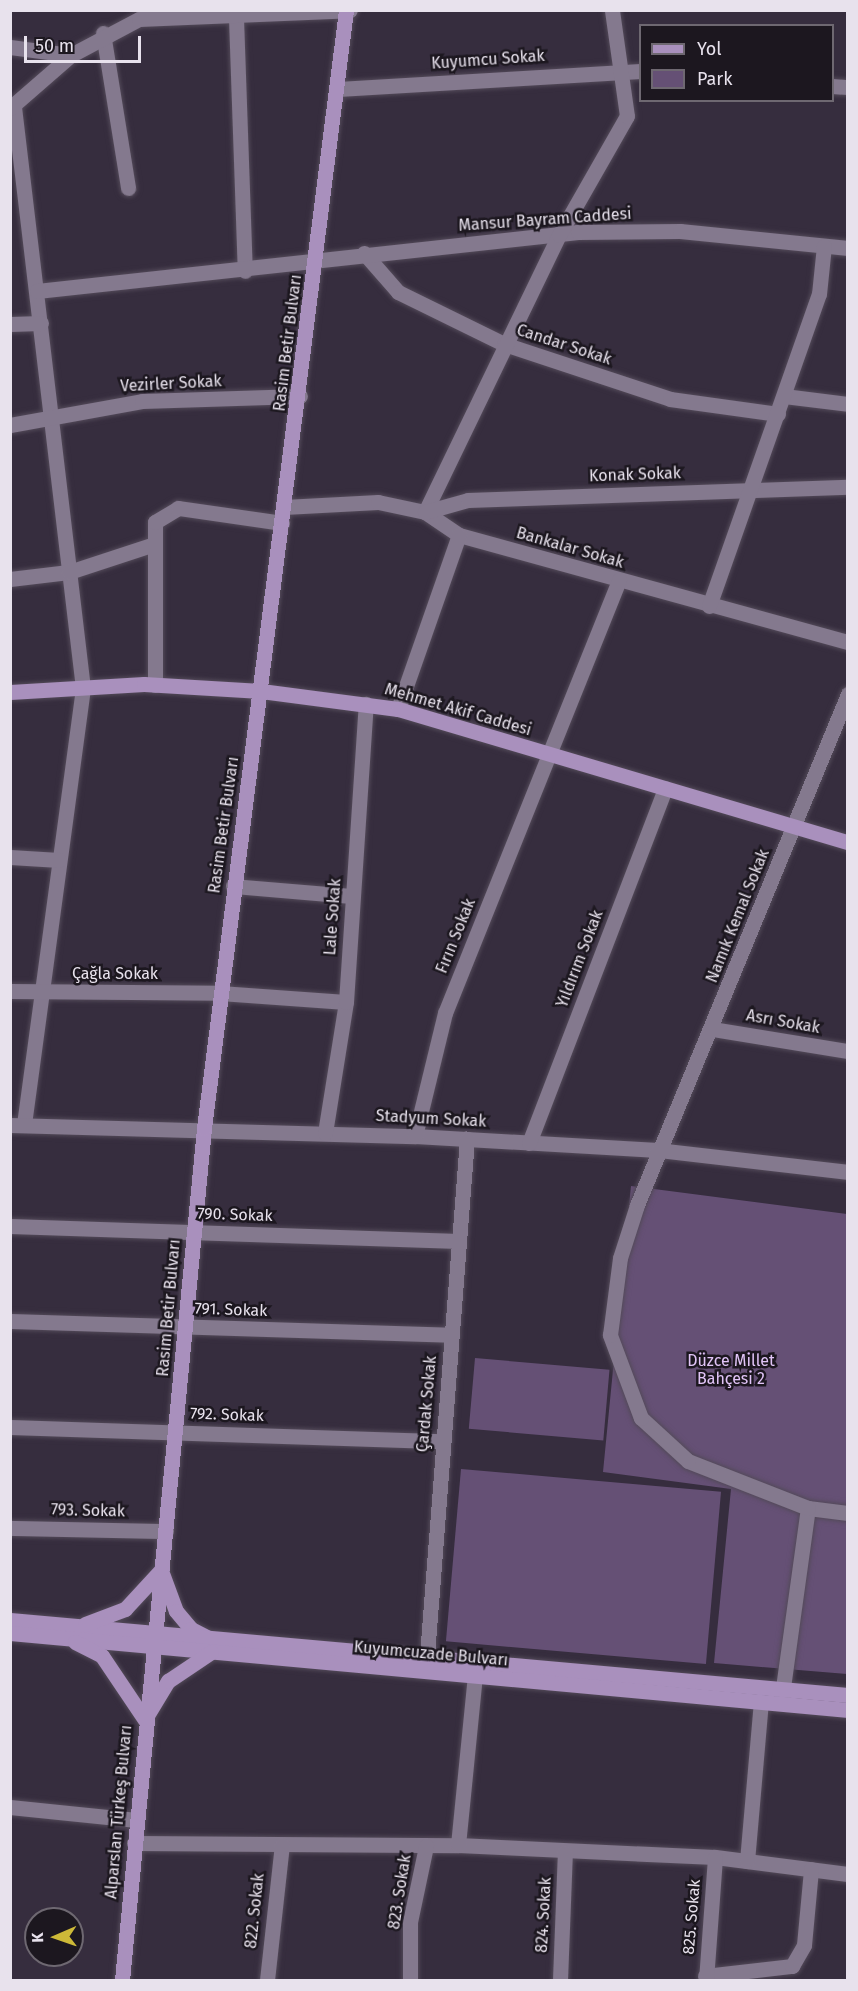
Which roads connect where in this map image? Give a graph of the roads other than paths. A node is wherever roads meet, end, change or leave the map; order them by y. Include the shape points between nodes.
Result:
1 (612, 10) edge
2 (347, 12) edge
3 (236, 18) junction
4 (104, 33) junction
5 (10, 47) edge
6 (71, 55) junction
7 (617, 69) junction
8 (639, 71) edge
9 (338, 89) junction
10 (12, 107) edge
11 (128, 189) dead end
12 (559, 235) junction
13 (824, 246) junction
14 (848, 248) edge
15 (364, 252) junction
16 (316, 257) junction
17 (245, 272) junction
18 (37, 291) junction
19 (40, 323) junction
20 (10, 324) edge
21 (504, 344) junction
22 (300, 396) junction
23 (784, 396) junction
24 (848, 404) edge
25 (51, 414) junction
26 (778, 414) junction
27 (10, 425) edge
28 (848, 486) edge
29 (751, 488) junction
30 (284, 507) junction
31 (425, 512) junction
32 (282, 523) junction
33 (459, 536) junction
34 (151, 545) junction
35 (69, 572) junction
36 (10, 579) edge
37 (619, 580) junction
38 (709, 606) junction
39 (848, 642) edge
40 (154, 685) junction
41 (83, 688) junction
42 (261, 691) junction
43 (10, 692) edge
44 (848, 694) edge
45 (366, 704) junction
46 (398, 709) junction
47 (548, 755) junction
48 (664, 788) junction
49 (794, 826) junction
50 (848, 842) edge
51 (10, 857) edge
52 (59, 860) junction
53 (233, 886) junction
54 (353, 896) junction
55 (10, 991) edge
56 (42, 991) junction
57 (220, 993) junction
58 (346, 1002) junction
59 (713, 1029) junction
60 (848, 1052) edge
61 (17, 1125) edge
62 (204, 1128) junction
63 (325, 1132) junction
64 (415, 1136) junction
65 (467, 1139) junction
66 (529, 1143) junction
67 (658, 1150) junction
68 (848, 1172) edge
69 (10, 1226) edge
70 (194, 1231) junction
71 (459, 1241) junction
72 (10, 1321) edge
73 (185, 1327) junction
74 (451, 1335) junction
75 (10, 1426) edge
76 (175, 1432) junction
77 (442, 1441) junction
78 (808, 1508) junction
79 (848, 1513) edge
80 (10, 1528) edge
81 (166, 1531) junction
82 (161, 1570) junction
83 (10, 1620) edge
84 (73, 1632) junction
85 (10, 1633) edge
86 (153, 1640) junction
87 (213, 1646) junction
88 (426, 1665) junction
89 (475, 1670) junction
90 (848, 1695) edge
91 (782, 1697) junction
92 (761, 1702) junction
93 (848, 1710) edge
94 (146, 1720) junction
95 (10, 1807) edge
96 (136, 1820) junction
97 (134, 1843) junction
98 (282, 1845) junction
99 (458, 1845) junction
100 (426, 1846) junction
101 (565, 1852) junction
102 (715, 1857) junction
103 (747, 1861) junction
104 (811, 1869) junction
105 (848, 1874) edge
106 (705, 1978) edge
107 (122, 1980) edge
108 (267, 1980) edge
109 (410, 1980) edge
110 (560, 1980) edge

1 - 7 street
2 - 3 street
2 - 9 main road, Rasim Betir Bulvarı
3 - 4 street via 139,19
3 - 17 street
4 - 6 street
4 - 11 street
5 - 6 street
6 - 10 street
7 - 8 street, Kuyumcu Sokak
7 - 9 street, Kuyumcu Sokak
7 - 12 street via 627,116
9 - 16 main road, Rasim Betir Bulvarı
10 - 18 street
12 - 13 street, Mansur Bayram Caddesi via 680,231
12 - 15 street, Mansur Bayram Caddesi
12 - 21 street
13 - 14 street, Mansur Bayram Caddesi
13 - 23 street via 819,294
15 - 16 street, Mansur Bayram Caddesi
15 - 21 street, Candar Sokak via 398,292
16 - 17 street, Mansur Bayram Caddesi
16 - 22 main road, Rasim Betir Bulvarı
17 - 18 street, Mansur Bayram Caddesi
18 - 19 street
19 - 20 street
19 - 25 street
21 - 26 street, Candar Sokak via 670,399
21 - 31 street
22 - 25 street, Vezirler Sokak via 142,401
22 - 30 main road, Rasim Betir Bulvarı
23 - 24 street
23 - 26 street
25 - 27 street, Vezirler Sokak
25 - 35 street
26 - 29 street
28 - 29 street, Konak Sokak
29 - 31 street, Konak Sokak via 468,500
29 - 38 street
30 - 31 street, Bankalar Sokak via 378,502
30 - 32 main road, Rasim Betir Bulvarı
31 - 33 street, Bankalar Sokak
32 - 34 street via 178,508 154,522
32 - 42 main road, Rasim Betir Bulvarı
33 - 37 street, Bankalar Sokak
33 - 46 street
34 - 35 street
34 - 40 street
35 - 36 street
35 - 41 street
37 - 38 street, Bankalar Sokak
37 - 47 street, Fırın Sokak
38 - 39 street, Bankalar Sokak
40 - 41 main road, Mehmet Akif Caddesi
40 - 42 main road, Mehmet Akif Caddesi
41 - 43 main road, Mehmet Akif Caddesi
41 - 52 street
42 - 45 main road, Mehmet Akif Caddesi
42 - 53 main road, Rasim Betir Bulvarı
44 - 49 street, Namık Kemal Sokak
45 - 46 main road, Mehmet Akif Caddesi
45 - 54 street, Lale Sokak
46 - 47 main road, Mehmet Akif Caddesi
47 - 48 main road, Mehmet Akif Caddesi
47 - 64 street, Fırın Sokak via 445,1013
48 - 49 main road, Mehmet Akif Caddesi
48 - 66 street, Yıldırım Sokak
49 - 50 main road, Mehmet Akif Caddesi
49 - 59 street, Namık Kemal Sokak
51 - 52 street
52 - 56 street
53 - 54 street
53 - 57 main road, Rasim Betir Bulvarı
54 - 58 street, Lale Sokak
55 - 56 street, Çağla Sokak
56 - 57 street, Çağla Sokak
56 - 61 street
57 - 58 street, Çağla Sokak
57 - 62 main road, Rasim Betir Bulvarı
58 - 63 street, Lale Sokak
59 - 60 street, Asrı Sokak
59 - 67 street, Namık Kemal Sokak
61 - 62 street, Stadyum Sokak
62 - 63 street, Stadyum Sokak
62 - 70 main road, Rasim Betir Bulvarı
63 - 64 street, Stadyum Sokak
64 - 65 street, Stadyum Sokak
65 - 66 street, Stadyum Sokak
65 - 71 street, Çardak Sokak
66 - 67 street, Stadyum Sokak
67 - 68 street, Stadyum Sokak
67 - 78 street, Namık Kemal Sokak via 620,1258 610,1335 640,1418 688,1461
69 - 70 street, 790. Sokak
70 - 71 street, 790. Sokak
70 - 73 main road, Rasim Betir Bulvarı
71 - 74 street, Çardak Sokak
72 - 73 street, 791. Sokak
73 - 74 street, 791. Sokak
73 - 76 main road, Rasim Betir Bulvarı
74 - 77 street, Çardak Sokak
75 - 76 street, 792. Sokak
76 - 77 street, 792. Sokak
76 - 81 main road, Rasim Betir Bulvarı
77 - 88 street, Çardak Sokak
78 - 79 street, Namık Kemal Sokak
78 - 91 street
80 - 81 street, 793. Sokak
81 - 82 main road, Rasim Betir Bulvarı
82 - 84 main road via 125,1609
82 - 86 main road, Rasim Betir Bulvarı
82 - 87 main road via 176,1611
83 - 84 main road, Kuyumcuzade Bulvarı
84 - 85 main road, Kuyumcuzade Bulvarı
84 - 86 main road, Kuyumcuzade Bulvarı
84 - 94 main road via 102,1656
86 - 87 main road, Kuyumcuzade Bulvarı
86 - 94 main road, Alparslan Türkeş Bulvarı
87 - 88 main road, Kuyumcuzade Bulvarı
87 - 94 main road via 168,1681
88 - 89 main road, Kuyumcuzade Bulvarı
89 - 91 main road, Kuyumcuzade Bulvarı
89 - 92 main road, Kuyumcuzade Bulvarı
89 - 99 street
90 - 91 main road, Kuyumcuzade Bulvarı
91 - 92 main road, Kuyumcuzade Bulvarı
91 - 93 main road, Kuyumcuzade Bulvarı
92 - 103 street
94 - 96 main road, Alparslan Türkeş Bulvarı
95 - 96 street
96 - 97 main road, Alparslan Türkeş Bulvarı
97 - 98 street
97 - 107 main road, Alparslan Türkeş Bulvarı
98 - 100 street
98 - 108 street, 822. Sokak
99 - 100 street
99 - 101 street
100 - 109 street, 823. Sokak via 410,1922
101 - 102 street
101 - 110 street, 824. Sokak
102 - 103 street
102 - 106 street, 825. Sokak
103 - 104 street
104 - 105 street
104 - 106 street via 804,1945 792,1966

